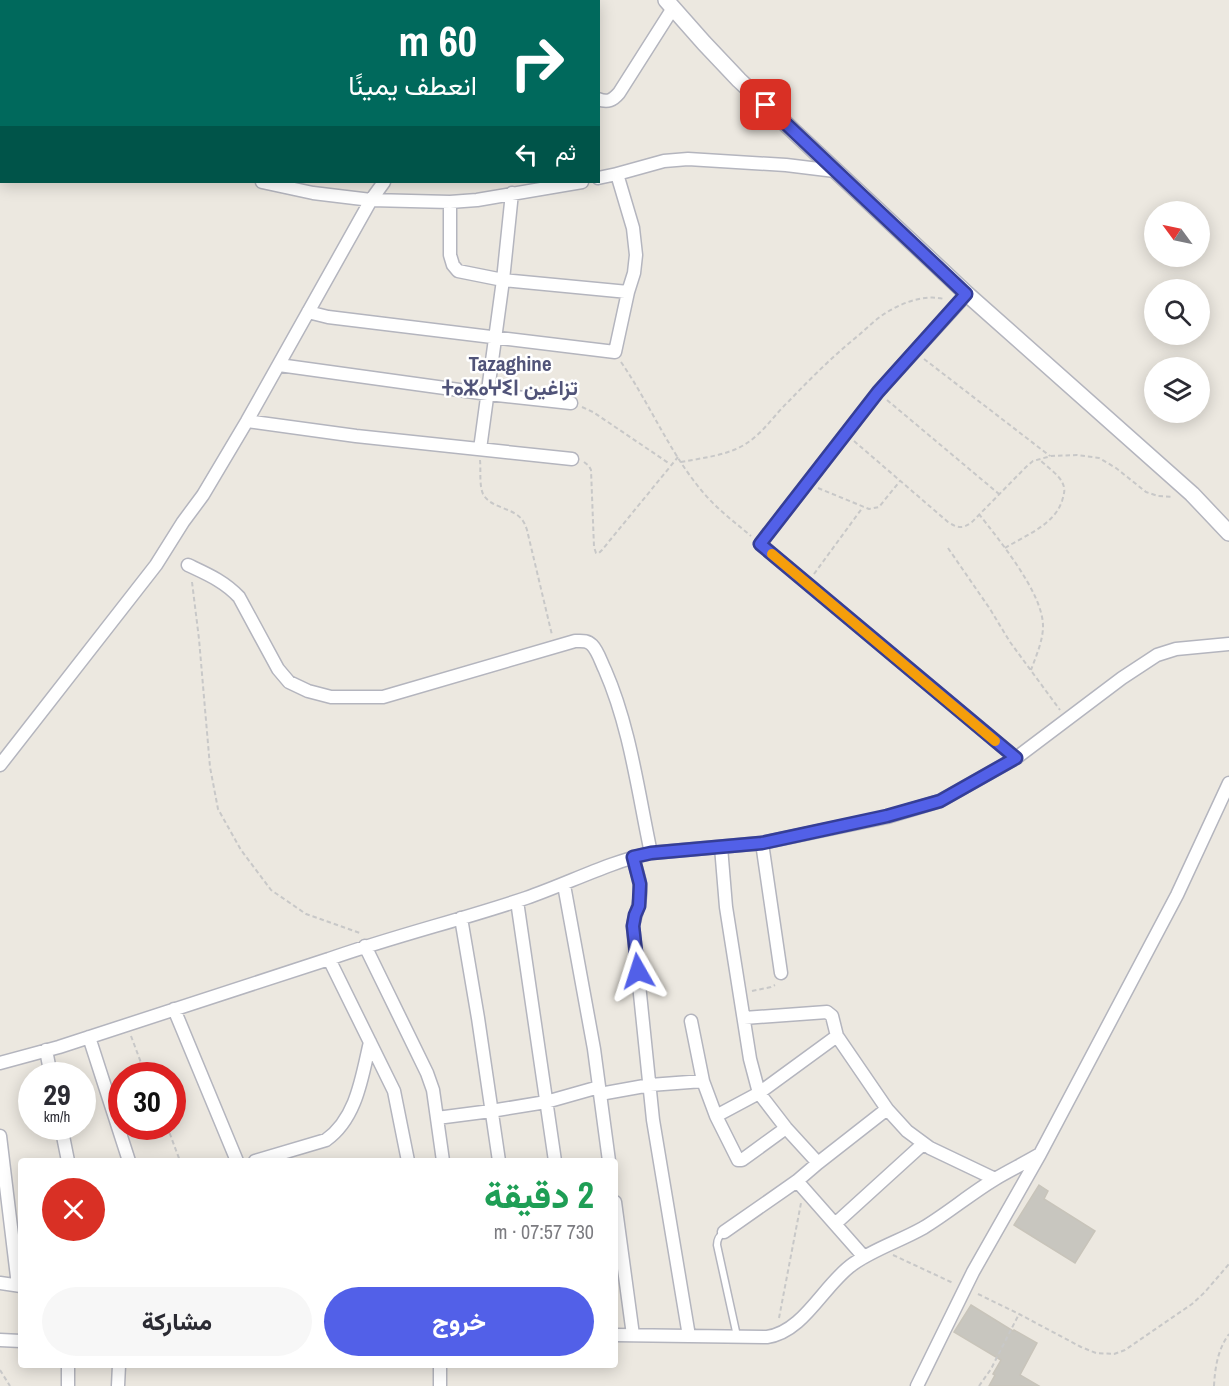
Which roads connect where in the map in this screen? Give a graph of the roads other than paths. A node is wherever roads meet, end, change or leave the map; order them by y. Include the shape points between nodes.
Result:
1 (670, 4) edge
2 (600, 99) edge
3 (835, 171) junction
4 (617, 174) junction
5 (600, 178) edge
6 (267, 183) edge
7 (321, 183) edge
8 (383, 183) edge
9 (576, 183) edge
10 (313, 193) junction
11 (512, 193) junction
12 (371, 200) junction
13 (450, 202) junction
14 (503, 280) junction
15 (628, 292) junction
16 (963, 298) junction
17 (308, 312) junction
18 (496, 338) junction
19 (279, 365) junction
20 (488, 394) junction
21 (571, 403) road end
22 (247, 421) junction
23 (480, 450) junction
24 (572, 459) road end
25 (1229, 533) edge
26 (188, 565) road end
27 (1229, 644) edge
28 (1016, 758) junction
29 (0, 765) edge
30 (1229, 783) edge
31 (762, 843) junction
32 (721, 847) junction
33 (651, 853) junction
34 (633, 857) junction
35 (564, 885) junction
36 (517, 901) junction
37 (461, 918) junction
38 (365, 946) junction
39 (329, 959) junction
40 (781, 973) road end
41 (174, 1009) junction
42 (744, 1018) junction
43 (691, 1021) dead end
44 (837, 1036) junction
45 (89, 1037) junction
46 (370, 1041) junction
47 (46, 1050) junction
48 (48, 1062) edge
49 (0, 1063) edge
50 (704, 1081) junction
51 (650, 1085) junction
52 (600, 1091) junction
53 (759, 1093) junction
54 (546, 1102) junction
55 (887, 1109) junction
56 (491, 1111) junction
57 (716, 1116) junction
58 (437, 1118) junction
59 (786, 1128) junction
60 (0, 1136) edge
61 (64, 1140) edge
62 (923, 1143) junction
63 (1040, 1154) junction
64 (68, 1158) edge
65 (128, 1158) edge
66 (236, 1158) edge
67 (265, 1158) edge
68 (407, 1158) edge
69 (443, 1158) edge
70 (498, 1158) edge
71 (555, 1158) edge
72 (609, 1158) edge
73 (818, 1163) junction
74 (995, 1179) junction
75 (800, 1185) junction
76 (618, 1224) edge
77 (835, 1224) junction
78 (724, 1232) joint
79 (864, 1257) junction
80 (18, 1270) edge
81 (0, 1283) edge
82 (18, 1285) edge
83 (618, 1335) edge
84 (633, 1335) junction
85 (688, 1336) junction
86 (737, 1337) junction
87 (0, 1340) edge
88 (18, 1341) edge
89 (68, 1368) edge
90 (118, 1368) edge
91 (440, 1368) edge
92 (68, 1386) edge
93 (118, 1386) edge
94 (440, 1386) edge
95 (917, 1386) edge

1 - 2 street via 619,93 609,101
1 - 3 street via 739,80
3 - 4 street via 688,159 664,161
3 - 16 street
4 - 5 street
4 - 15 street via 633,228 636,255
6 - 10 street
7 - 10 street
8 - 12 street
9 - 11 street
10 - 12 street
11 - 13 street
11 - 14 street
12 - 13 street
12 - 17 street
13 - 14 street via 453,265 458,271
14 - 15 street
14 - 18 street
15 - 18 street via 615,352
16 - 25 street via 1192,494
16 - 28 street via 878,392 760,544
17 - 18 street
17 - 19 street
18 - 20 street
19 - 20 street
19 - 22 street
20 - 21 street
20 - 23 street
22 - 23 street
22 - 29 street via 156,565
23 - 24 street
26 - 33 street via 217,578 238,597 289,682 331,698 383,696 575,641 591,644 615,693
27 - 28 street via 1176,649 1158,655
28 - 31 street via 940,801
30 - 63 street via 1177,895
31 - 32 street
31 - 40 street
32 - 33 street
32 - 42 street via 726,907
33 - 34 street
34 - 35 street
34 - 51 street via 640,900 633,926
35 - 36 street
35 - 52 street
36 - 37 street
36 - 54 street
37 - 38 street
37 - 56 street
38 - 39 street
38 - 58 street via 427,1074
39 - 41 street
39 - 46 street
41 - 45 street
41 - 66 street
42 - 44 street via 828,1012
42 - 53 street
43 - 50 street
44 - 53 street
44 - 55 street
45 - 47 street
45 - 65 street
46 - 67 street via 352,1110 335,1134
46 - 68 street via 394,1091
47 - 48 street
47 - 49 street
50 - 51 street
50 - 57 street
51 - 52 street
51 - 85 street
52 - 54 street
52 - 72 street
53 - 57 street
53 - 59 street
54 - 56 street
54 - 71 street
55 - 62 street
55 - 73 street
56 - 58 street
56 - 70 street
57 - 59 street via 740,1161
58 - 69 street
59 - 73 street
60 - 80 street
61 - 64 street
62 - 74 street
62 - 77 street
63 - 74 street
63 - 95 street via 965,1288
73 - 75 street
74 - 79 street via 923,1228
75 - 77 street
75 - 78 street
76 - 84 street
77 - 79 street
78 - 86 lane via 717,1245
79 - 86 street via 843,1272 793,1326 776,1336
81 - 82 street
83 - 84 street
84 - 85 street
85 - 86 street
87 - 88 street
89 - 92 street
90 - 93 street
91 - 94 street

